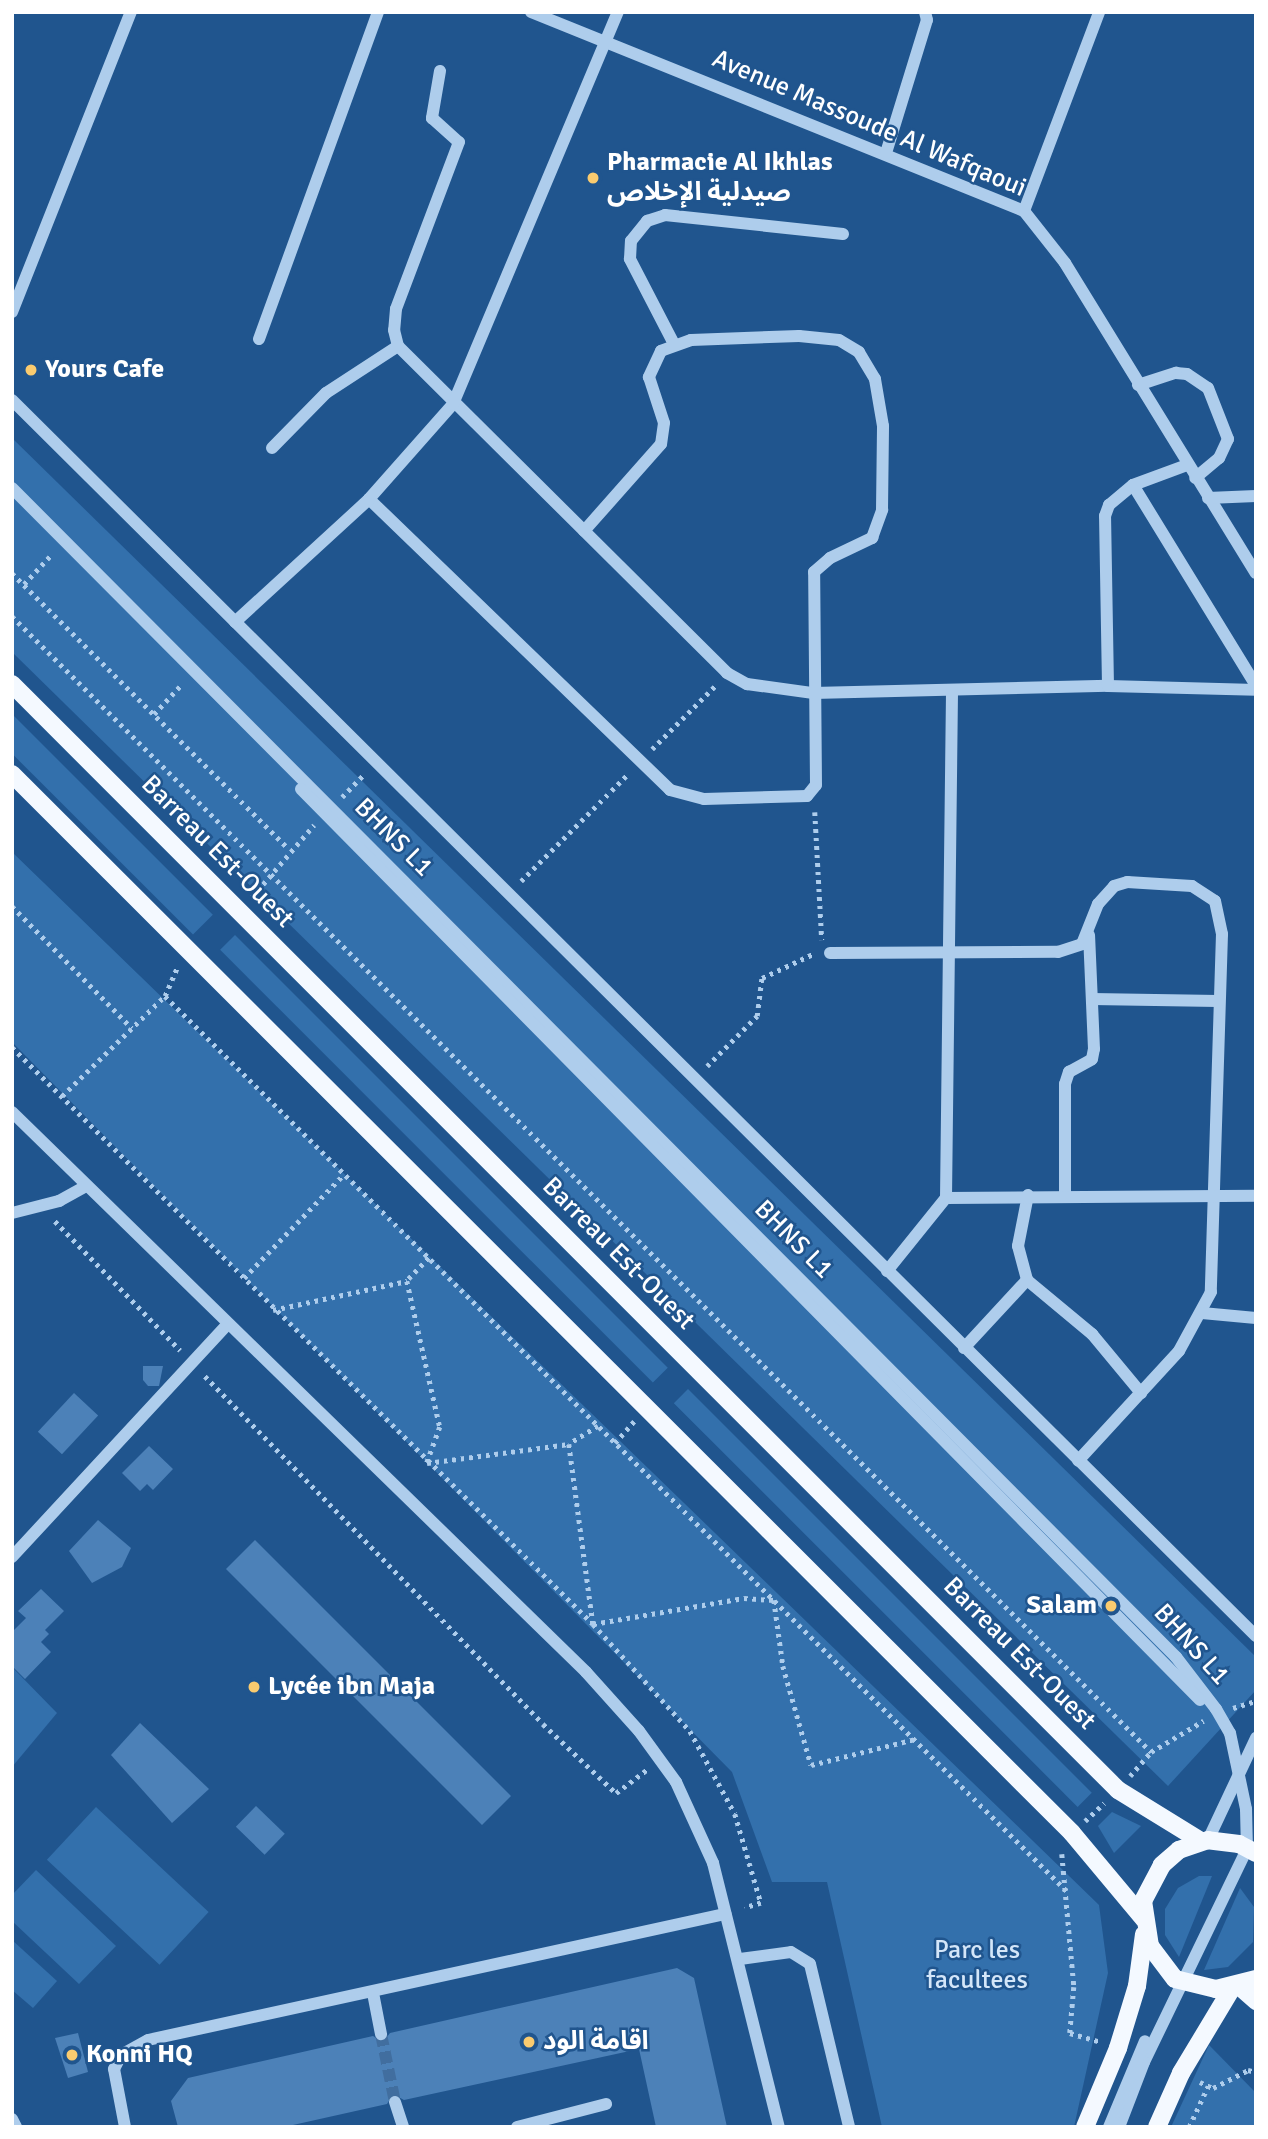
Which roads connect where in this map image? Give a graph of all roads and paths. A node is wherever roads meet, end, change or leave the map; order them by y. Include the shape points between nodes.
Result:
1 (131, 12) edge
2 (378, 12) edge
3 (531, 12) edge
4 (618, 12) edge
5 (925, 12) edge
6 (1099, 12) edge
7 (607, 42) junction
8 (440, 71) dead end
9 (886, 153) junction
10 (1024, 211) junction
11 (843, 234) dead end
12 (12, 312) edge
13 (259, 339) dead end
14 (674, 344) junction
15 (398, 346) junction
16 (1138, 384) junction
17 (12, 400) edge
18 (453, 404) junction
19 (272, 448) dead end
20 (1188, 465) junction
21 (1195, 478) junction
22 (1133, 485) junction
23 (12, 488) edge
24 (1256, 496) edge
25 (12, 498) edge
26 (1208, 498) junction
27 (369, 499) junction
28 (584, 531) junction
29 (51, 555) dead end
30 (12, 573) edge
31 (1256, 573) edge
32 (24, 584) junction
33 (12, 616) edge
34 (235, 622) junction
35 (727, 673) junction
36 (12, 684) edge
37 (181, 685) dead end
38 (1108, 686) junction
39 (1256, 688) edge
40 (952, 690) junction
41 (813, 693) junction
42 (154, 714) junction
43 (375, 762) junction
44 (639, 763) junction
45 (12, 774) edge
46 (814, 790) junction
47 (328, 811) junction
48 (289, 849) junction
49 (271, 879) junction
50 (508, 894) junction
51 (12, 906) edge
52 (239, 910) junction
53 (1089, 935) junction
54 (830, 953) dead end
55 (946, 953) junction
56 (192, 954) junction
57 (165, 996) junction
58 (1092, 999) junction
59 (1218, 1001) junction
60 (132, 1028) junction
61 (12, 1047) edge
62 (694, 1079) junction
63 (62, 1096) junction
64 (12, 1112) edge
65 (344, 1174) junction
66 (86, 1186) junction
67 (1028, 1195) junction
68 (1065, 1195) junction
69 (1214, 1196) junction
70 (1256, 1196) edge
71 (946, 1198) junction
72 (47, 1205) junction
73 (12, 1213) edge
74 (429, 1258) junction
75 (887, 1271) junction
76 (244, 1278) junction
77 (407, 1280) junction
78 (1027, 1280) junction
79 (273, 1310) junction
80 (1202, 1313) junction
81 (1256, 1318) edge
82 (227, 1325) junction
83 (964, 1348) junction
84 (190, 1360) dead end
85 (205, 1376) dead end
86 (1142, 1393) junction
87 (598, 1426) junction
88 (569, 1444) junction
89 (1078, 1461) junction
90 (426, 1463) junction
91 (12, 1557) edge
92 (774, 1600) junction
93 (593, 1624) junction
94 (1256, 1636) edge
95 (1256, 1701) edge
96 (1215, 1715) junction
97 (1256, 1738) edge
98 (916, 1739) junction
99 (1151, 1752) junction
100 (660, 1759) junction
101 (1237, 1769) junction
102 (1235, 1786) junction
103 (1118, 1790) junction
104 (1072, 1833) junction
105 (1205, 1841) junction
106 (1247, 1848) edge
107 (1067, 1891) junction
108 (745, 1908) dead end
109 (725, 1914) junction
110 (1144, 1925) junction
111 (740, 1959) junction
112 (1256, 1979) edge
113 (1178, 1981) junction
114 (1236, 1987) junction
115 (373, 1993) junction
116 (1256, 2001) edge
117 (381, 2034) tunnel mouth
118 (1118, 2048) junction
119 (1256, 2072) edge
120 (1181, 2073) junction
121 (1208, 2086) junction
122 (396, 2102) tunnel mouth
123 (606, 2104) dead end
124 (12, 2119) edge
125 (16, 2127) edge
126 (125, 2127) edge
127 (402, 2127) edge
128 (517, 2127) edge
129 (779, 2127) edge
130 (849, 2127) edge
131 (1085, 2127) edge
132 (1109, 2127) edge
133 (1119, 2127) edge
134 (1157, 2127) edge
135 (1189, 2127) edge

1 - 12 street
2 - 13 street
3 - 7 street, Avenue Massoude Al Wafqaoui
4 - 7 street
5 - 9 street via 927,20
6 - 10 street
7 - 9 street, Avenue Massoude Al Wafqaoui
7 - 18 street
8 - 15 street via 432,118 460,142 396,309
9 - 10 street, Avenue Massoude Al Wafqaoui
10 - 16 street, Avenue Massoude Al Wafqaoui via 1051,242
11 - 14 street via 664,215 647,221 631,241 630,259
14 - 28 street via 661,351 651,366 650,387 664,423 661,444
14 - 41 street via 799,336 839,340 859,352 875,379 883,426 883,510 872,538 830,558 814,572
15 - 18 street
15 - 19 street via 326,393
16 - 20 street, Avenue Massoude Al Wafqaoui
16 - 21 street via 1176,373 1187,374 1208,388 1228,439 1219,458
17 - 34 street
18 - 27 street
18 - 28 street
20 - 21 street, Avenue Massoude Al Wafqaoui
20 - 22 street
21 - 26 street, Avenue Massoude Al Wafqaoui
22 - 38 street via 1110,505 1105,516
22 - 39 street
23 - 47 street, BHNS L1
24 - 26 street
25 - 47 street, BHNS L1
26 - 31 street, Avenue Massoude Al Wafqaoui
27 - 34 street
27 - 44 street
28 - 35 street
29 - 32 path
30 - 32 path
32 - 42 path
33 - 49 path
34 - 43 street
35 - 41 street via 747,684
35 - 44 path
36 - 52 main road, Barreau Est-Ouest
37 - 42 path
38 - 39 street
38 - 40 street
40 - 41 street
40 - 55 street
41 - 46 street
42 - 48 path
43 - 47 path
43 - 50 street
44 - 46 street via 670,790 686,797 802,800
44 - 50 path
45 - 56 main road
46 - 62 path via 824,949 762,978 757,1016
47 - 48 path
47 - 96 street, BHNS L1 via 1177,1657
48 - 49 path
49 - 52 path
49 - 99 path
50 - 62 street
51 - 60 path
52 - 103 main road, Barreau Est-Ouest
53 - 55 street via 1073,950 1058,952
53 - 58 street
53 - 59 street via 1098,904 1114,886 1171,884 1206,892 1220,912
54 - 55 street
55 - 71 street
56 - 57 path via 175,971
56 - 104 main road
57 - 60 path
57 - 65 path
58 - 59 street
58 - 68 street via 1092,1059 1069,1072 1065,1084
59 - 69 street
60 - 63 path
61 - 63 path
62 - 75 street
63 - 76 path
64 - 66 street
65 - 74 path
65 - 76 path
66 - 72 street
66 - 82 street
67 - 68 street
67 - 71 street
67 - 78 street via 1018,1246
68 - 69 street
69 - 70 street
69 - 80 street via 1214,1274
71 - 75 street
72 - 73 street
72 - 84 path via 51,1218
74 - 77 path
74 - 87 path
75 - 83 street
76 - 79 path
77 - 79 path
77 - 90 path via 440,1427
78 - 83 street
78 - 86 street via 1092,1334
79 - 90 path
80 - 81 street
80 - 86 street via 1179,1351
82 - 91 street
82 - 100 street via 586,1672
83 - 89 street
85 - 100 path via 543,1724 617,1793
86 - 89 street
87 - 88 path
87 - 92 path
88 - 90 path
88 - 93 path
89 - 94 street
90 - 93 path
92 - 93 path via 744,1598
92 - 98 path
92 - 98 path via 783,1666 811,1765
93 - 108 path via 690,1731 734,1814 761,1903
95 - 96 path
96 - 99 path
96 - 101 street, BHNS L1 via 1230,1733
96 - 102 street, BHNS L1
97 - 101 street
98 - 107 path
99 - 103 path
100 - 109 street via 699,1827
101 - 102 street
101 - 106 street, BHNS L1 via 1246,1809
102 - 105 street
102 - 106 street, BHNS L1
103 - 104 path
103 - 105 main road, Barreau Est-Ouest
104 - 107 path via 1060,1845
104 - 110 main road
105 - 106 main road
105 - 110 main road via 1162,1865 1143,1901
106 - 113 street, BHNS L1 via 1237,1857
107 - 118 path via 1074,1987 1070,2033
109 - 111 street
109 - 115 street
110 - 113 main road via 1159,1961
110 - 118 main road via 1137,1986
111 - 129 street
111 - 130 street via 791,1952 810,1964
112 - 114 main road
113 - 114 main road
113 - 132 street, BHNS L1
113 - 133 street, BHNS L1
114 - 116 main road
114 - 120 main road
115 - 117 street
115 - 126 street via 132,2046 114,2069
118 - 131 main road
119 - 121 path via 1248,2070 1213,2088
120 - 121 path
120 - 134 main road
121 - 135 path
122 - 127 street
123 - 128 street
124 - 125 street

